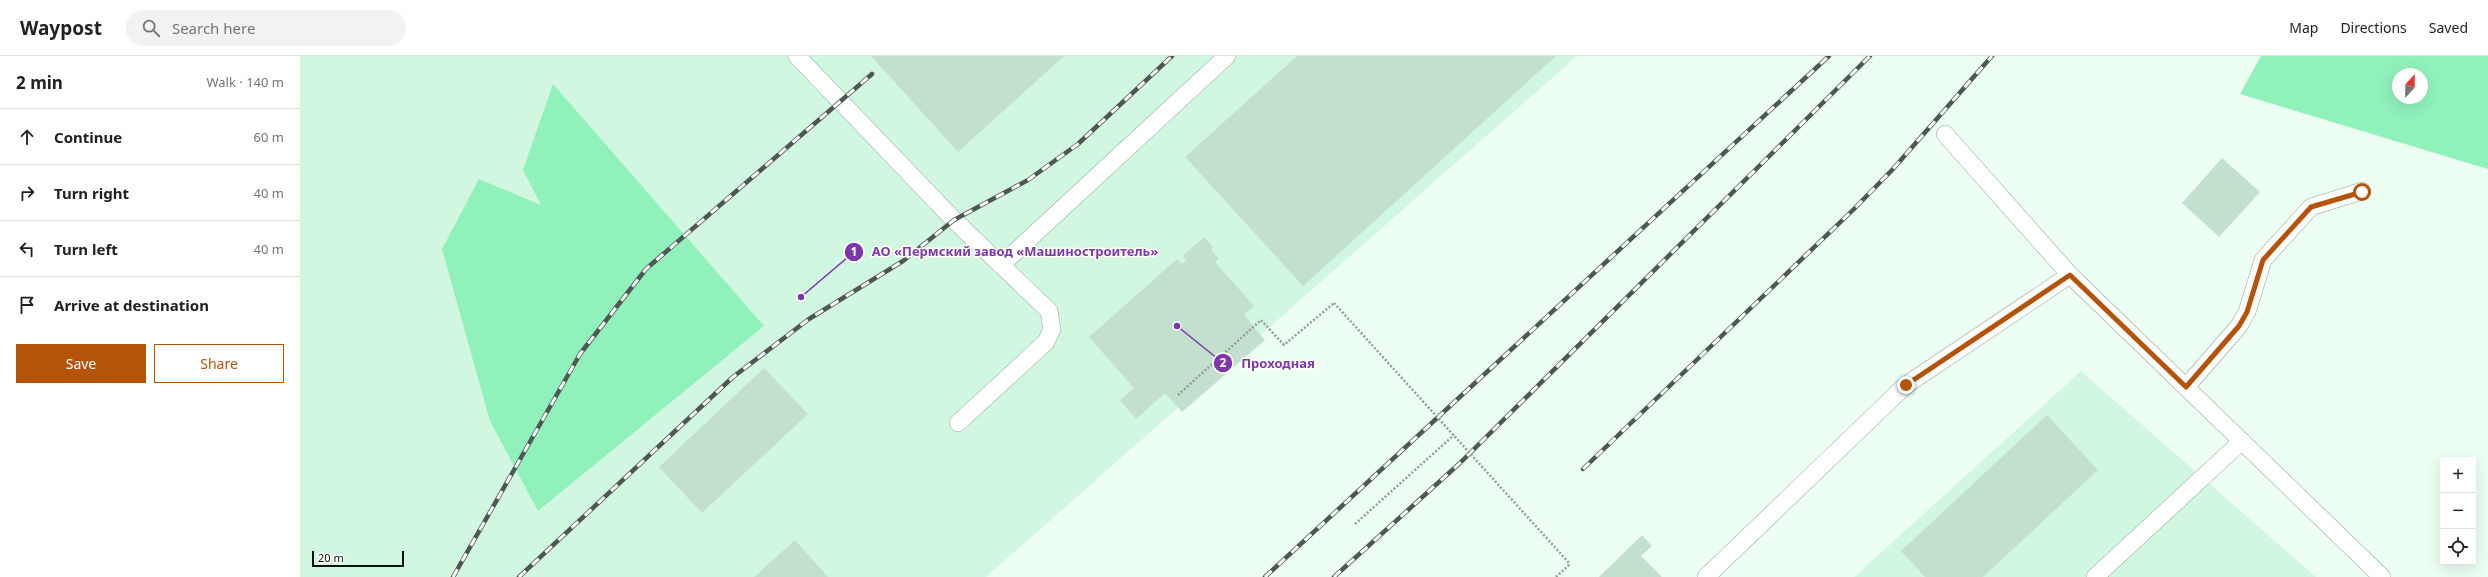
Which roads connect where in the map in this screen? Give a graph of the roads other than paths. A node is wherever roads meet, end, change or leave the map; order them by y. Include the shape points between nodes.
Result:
1 (797, 56) edge
2 (1227, 56) edge
3 (1946, 134) dead end
4 (2362, 192) dead end
5 (1001, 265) junction
6 (2070, 275) junction
7 (2186, 387) junction
8 (958, 423) dead end
9 (2242, 441) junction
10 (1706, 577) edge
11 (2095, 577) edge
12 (2382, 577) edge

1 - 5 lane via 954,220
2 - 5 lane
3 - 6 lane
4 - 7 lane via 2311,207 2263,260 2247,312 2239,326
5 - 8 lane via 1049,311 1052,329 1046,342
6 - 7 lane
6 - 10 lane via 1906,385
7 - 9 lane
9 - 11 lane
9 - 12 lane

